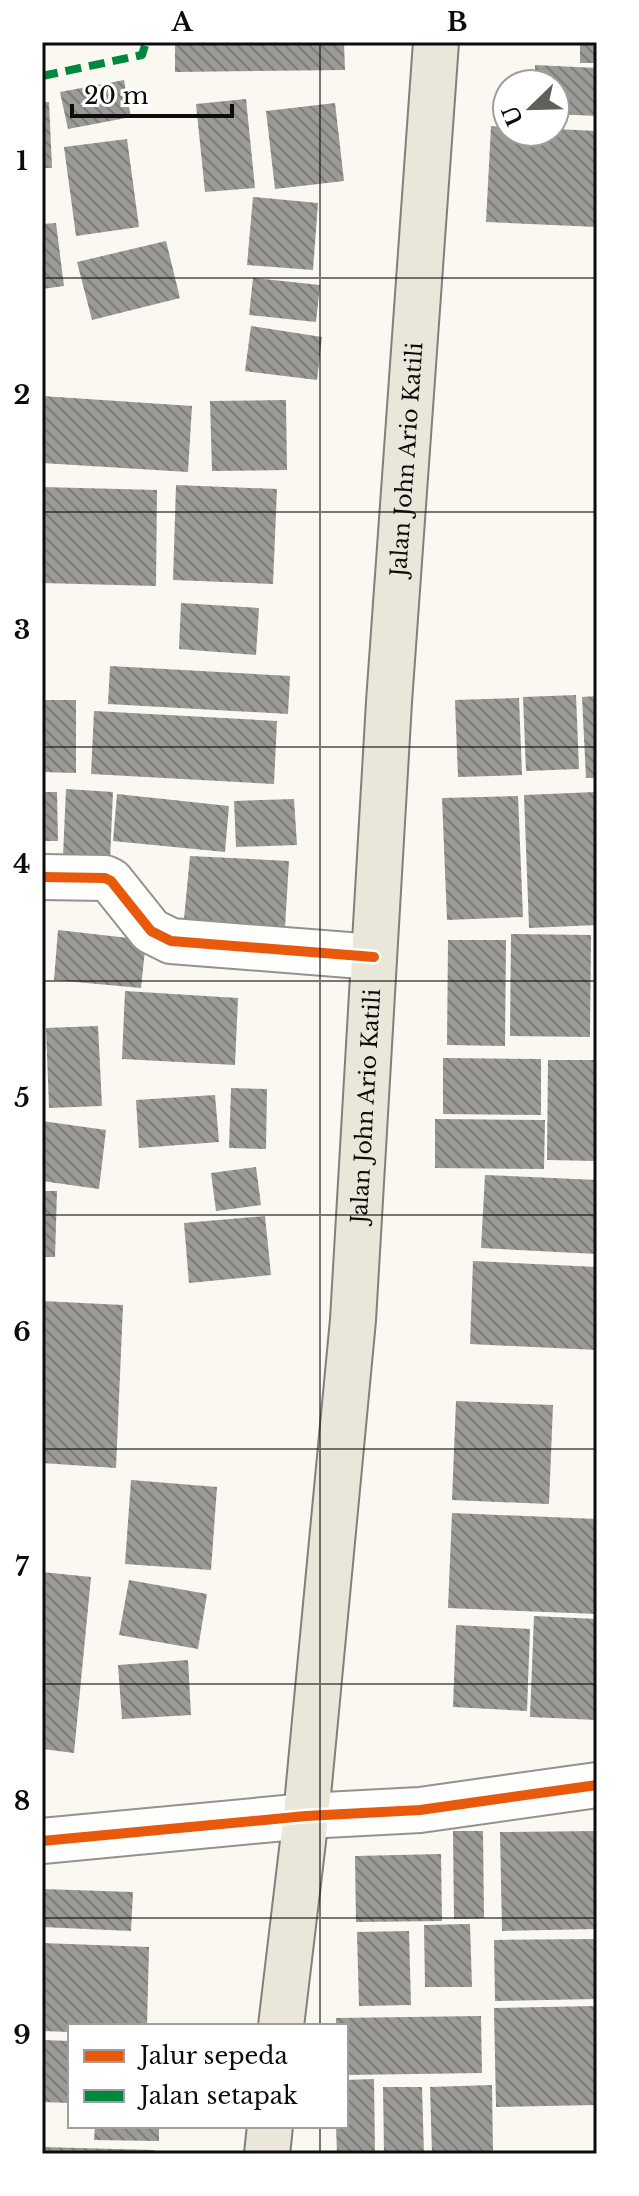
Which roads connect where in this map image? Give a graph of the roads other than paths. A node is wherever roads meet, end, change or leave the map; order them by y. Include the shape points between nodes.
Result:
1 (436, 42) edge
2 (42, 877) edge
3 (374, 957) junction
4 (597, 1785) edge
5 (306, 1816) junction
6 (42, 1841) edge
7 (281, 2024) edge
8 (270, 2128) edge
9 (267, 2154) edge

1 - 3 main road, Jalan John Ario Katili
2 - 3 street via 105,878 151,931 171,941
3 - 5 main road, Jalan John Ario Katili via 353,1320
4 - 5 street via 420,1810
5 - 6 street
5 - 7 main road, Jalan John Ario Katili
8 - 9 main road

